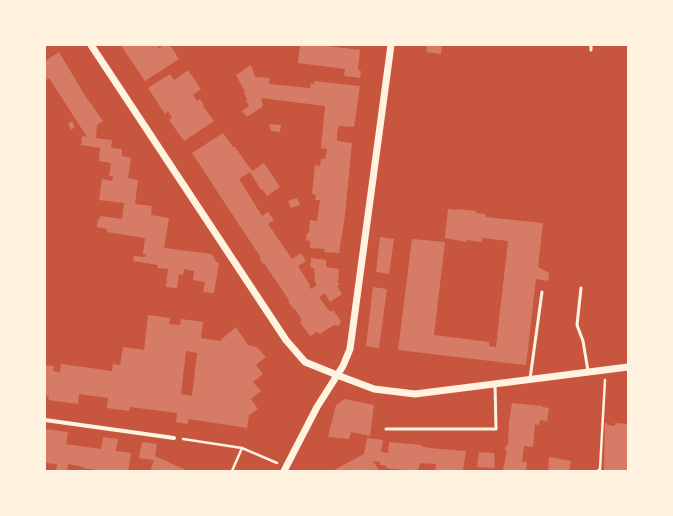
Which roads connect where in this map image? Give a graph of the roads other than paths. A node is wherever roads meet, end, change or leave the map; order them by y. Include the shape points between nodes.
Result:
1 (92, 45) edge
2 (391, 45) edge
3 (591, 45) edge
4 (591, 50) dead end
5 (581, 288) dead end
6 (542, 292) dead end
7 (628, 367) edge
8 (588, 371) junction
9 (337, 376) junction
10 (530, 379) junction
11 (495, 384) junction
12 (45, 420) edge
13 (386, 429) dead end
14 (174, 438) road end
15 (285, 469) edge

1 - 9 street via 286,340 305,362
2 - 9 street via 350,349
3 - 4 lane
5 - 8 lane via 576,326 583,341
6 - 10 lane
7 - 8 street
8 - 10 street
9 - 11 street via 374,389 415,394
9 - 15 street via 316,407
10 - 11 street
11 - 13 lane via 496,429
12 - 14 street

